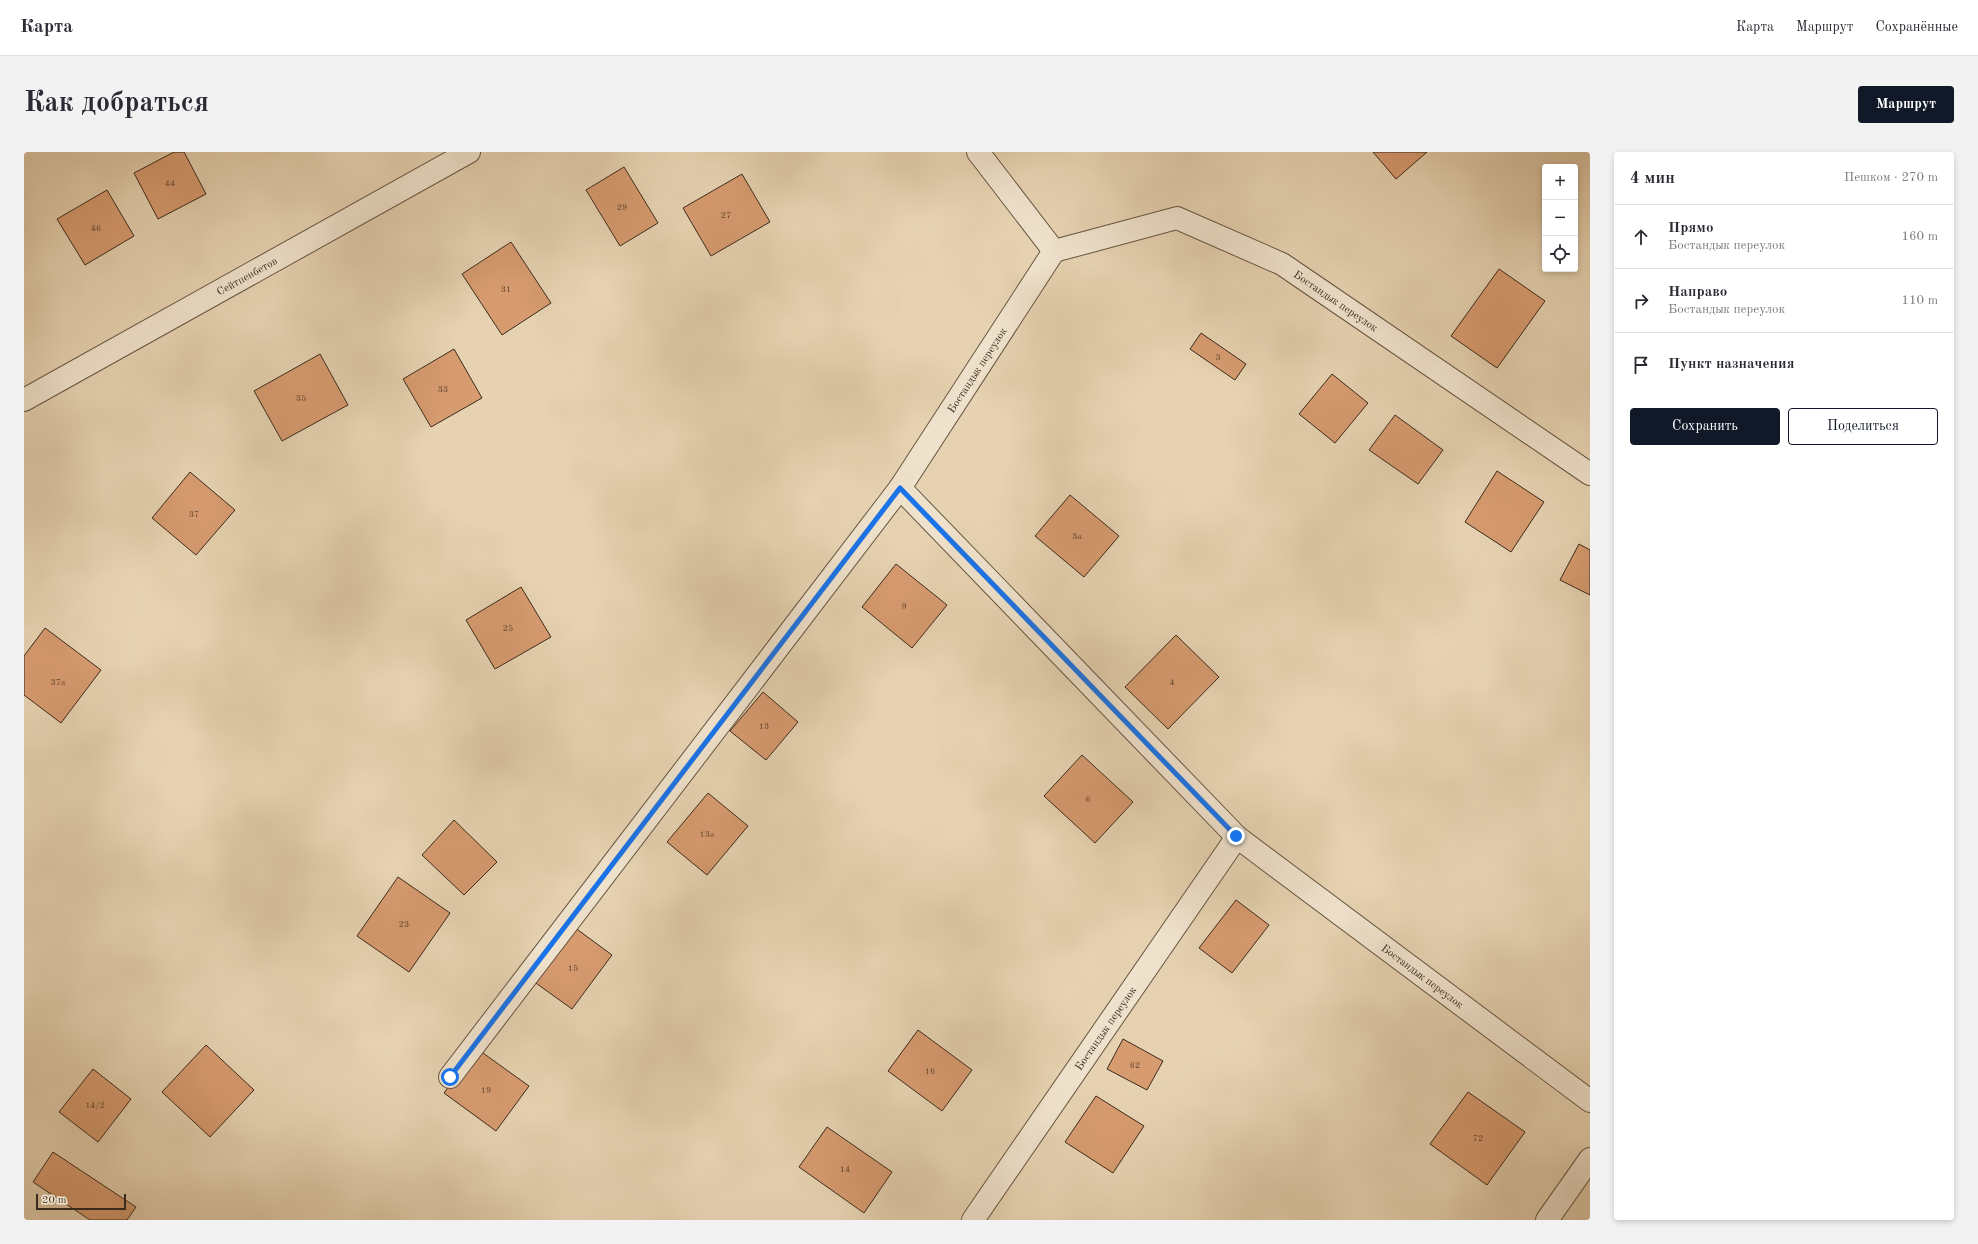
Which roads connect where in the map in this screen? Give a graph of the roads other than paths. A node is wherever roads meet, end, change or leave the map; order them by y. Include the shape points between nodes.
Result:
1 (469, 152) edge
2 (978, 152) edge
3 (1054, 252) junction
4 (24, 400) edge
5 (1590, 474) edge
6 (900, 488) junction
7 (1236, 836) junction
8 (450, 1077) dead end
9 (1590, 1101) edge
10 (1590, 1159) edge
11 (973, 1220) edge
12 (1547, 1220) edge

1 - 4 street, Сейтпенбетов
2 - 3 street
3 - 5 street, Бостандык переулок via 1177,218 1282,264
3 - 6 street, Бостандык переулок
6 - 7 street, Бостандык переулок
6 - 8 street, Бостандык переулок
7 - 9 street, Бостандык переулок
7 - 11 street, Бостандык переулок
10 - 12 street

